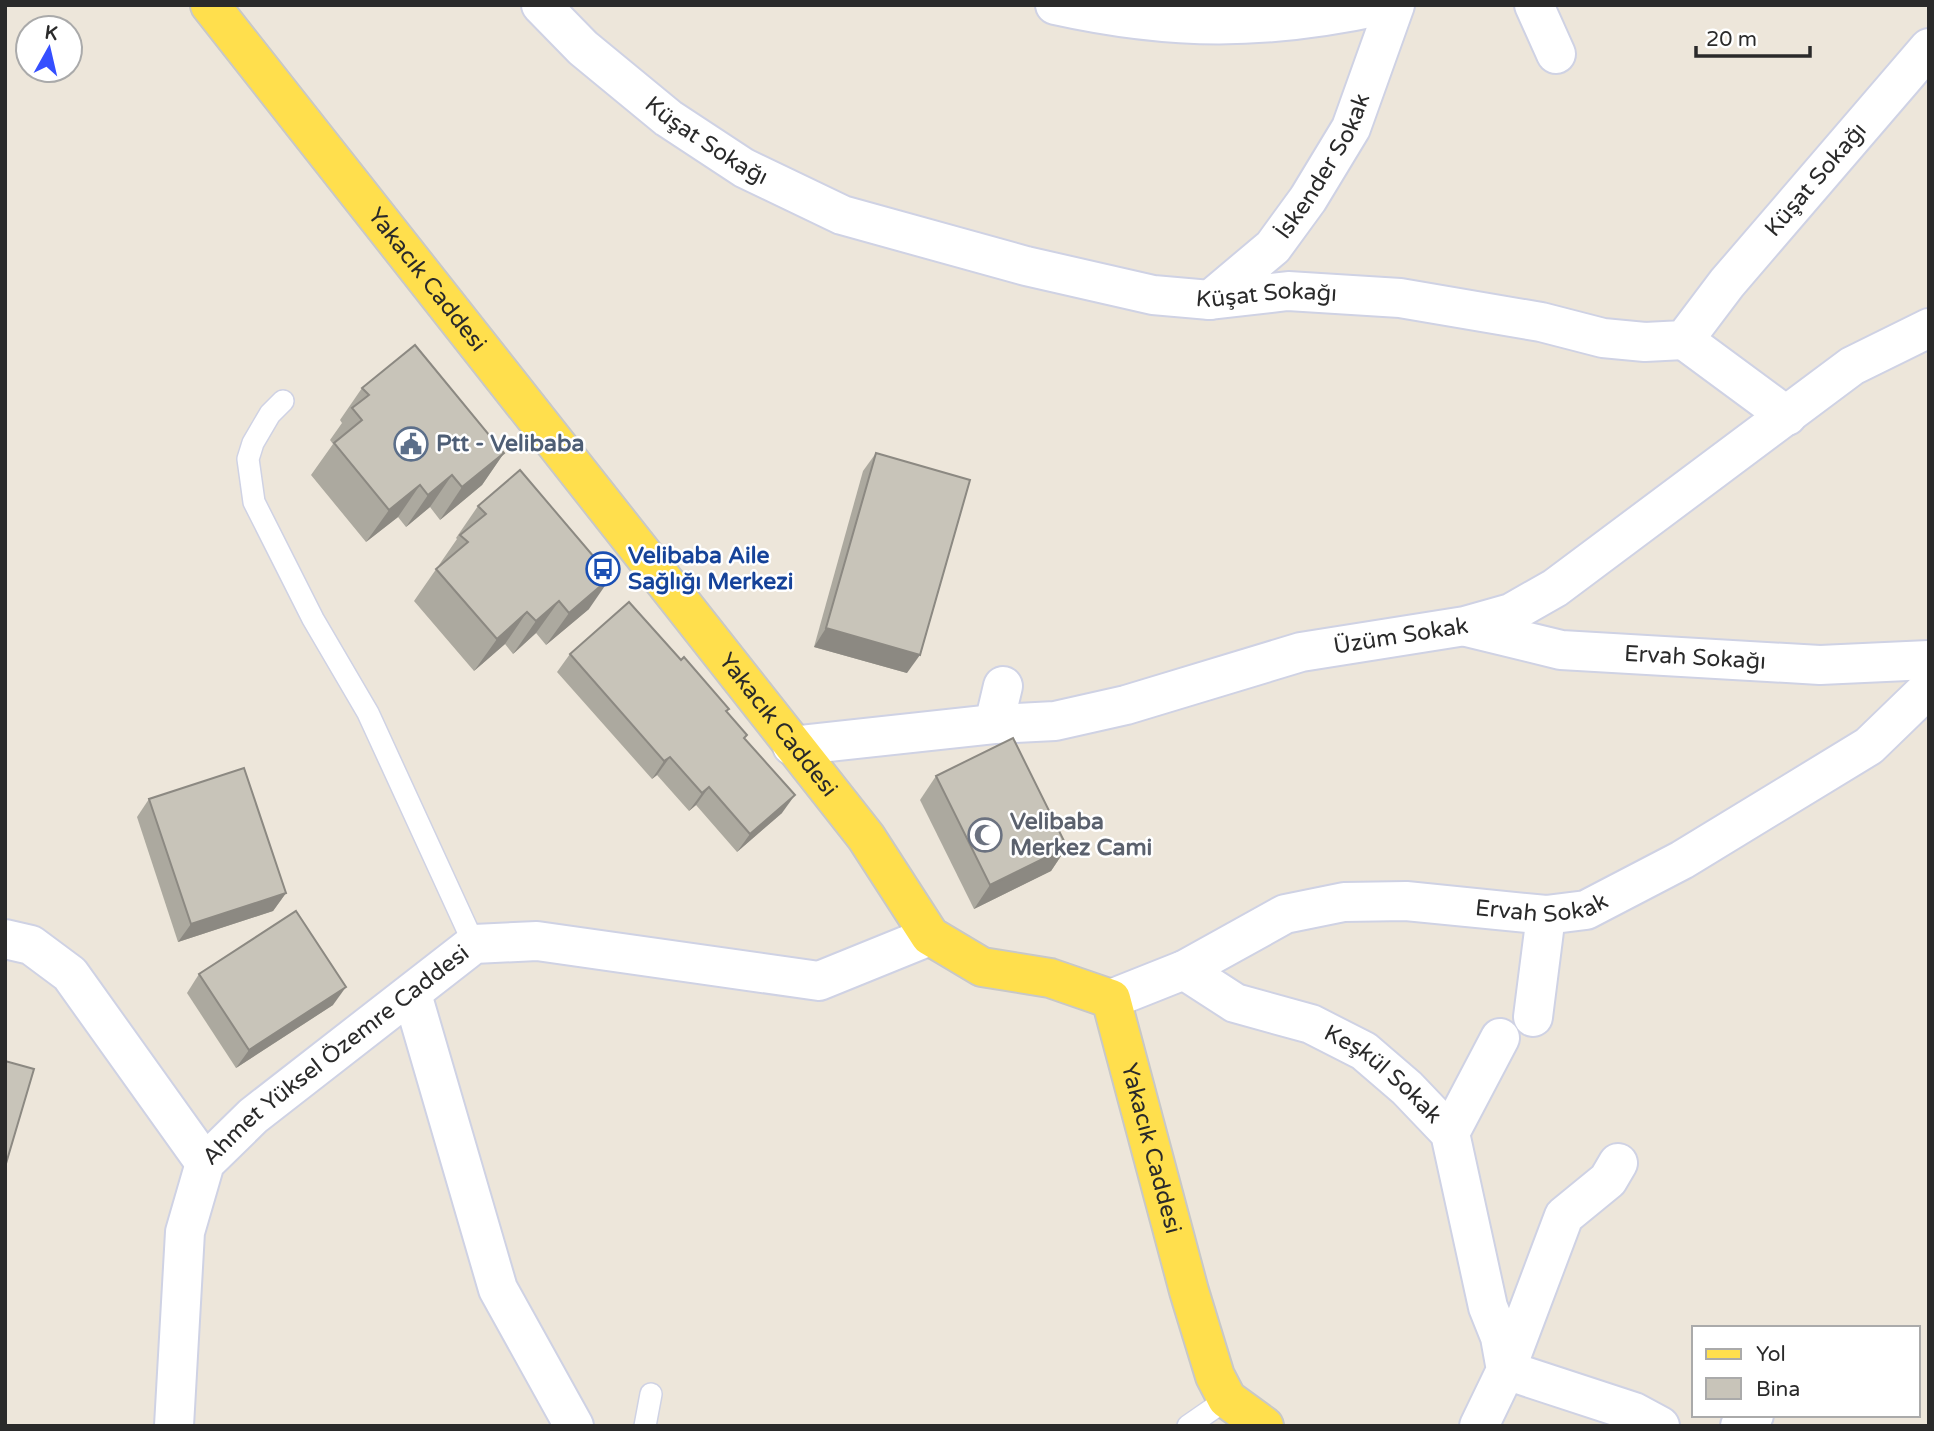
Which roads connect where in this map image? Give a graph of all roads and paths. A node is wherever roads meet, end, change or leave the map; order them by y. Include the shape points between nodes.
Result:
1 (210, 5) edge
2 (541, 5) edge
3 (1055, 5) edge
4 (1384, 5) edge
5 (1395, 5) edge
6 (1534, 5) edge
7 (1929, 48) edge
8 (1556, 54) dead end
9 (1210, 300) junction
10 (1929, 328) edge
11 (1684, 340) junction
12 (283, 401) dead end
13 (1787, 416) junction
14 (1465, 626) junction
15 (1929, 660) edge
16 (1003, 686) dead end
17 (1929, 688) edge
18 (994, 724) junction
19 (792, 746) junction
20 (1546, 915) junction
21 (930, 936) junction
22 (5, 940) edge
23 (474, 944) junction
24 (1184, 970) junction
25 (412, 994) junction
26 (1111, 999) junction
27 (1533, 1017) dead end
28 (1500, 1038) dead end
29 (1450, 1133) junction
30 (205, 1163) junction
31 (1618, 1163) dead end
32 (1506, 1370) junction
33 (651, 1394) dead end
34 (1227, 1399) junction
35 (174, 1426) edge
36 (574, 1426) edge
37 (645, 1426) edge
38 (1188, 1426) edge
39 (1264, 1426) edge
40 (1479, 1426) edge
41 (1660, 1426) edge

1 - 19 main road, Yakacık Caddesi
2 - 9 street, Küşat Sokağı via 583,48 668,118 744,168 842,215 1026,266 1153,295
3 - 4 street via 1120,19 1273,25
5 - 9 street, İskender Sokak via 1351,128 1308,199 1273,247
6 - 8 street
7 - 11 street, Küşat Sokağı via 1727,283
9 - 11 street, Küşat Sokağı via 1288,291 1400,298 1603,338
10 - 13 street, Üzüm Sokak via 1852,366
11 - 13 street
12 - 23 lane via 270,414 248,459 254,502 313,619 368,713
13 - 14 street, Üzüm Sokak via 1555,588 1511,613
14 - 15 street, Ervah Sokağı via 1561,650 1820,665
14 - 18 street, Üzüm Sokak via 1301,652 1126,705 1055,721
16 - 18 street
17 - 20 street, Ervah Sokak via 1869,746 1682,860 1586,910
18 - 19 street, Üzüm Sokak
19 - 21 main road, Yakacık Caddesi via 866,837
20 - 24 street, Ervah Sokak via 1406,901 1344,902 1285,914
20 - 27 street
21 - 23 street, Ahmet Yüksel Özemre Caddesi via 819,981 537,941
21 - 26 main road, Yakacık Caddesi via 982,967 1050,978
22 - 30 street via 31,944 70,974
23 - 25 street, Ahmet Yüksel Özemre Caddesi
24 - 26 street, Ervah Sokak
24 - 29 street, Keşkül Sokak via 1235,1003 1311,1024 1364,1051
25 - 30 street, Ahmet Yüksel Özemre Caddesi via 253,1116
25 - 36 street via 498,1289
26 - 34 main road, Yakacık Caddesi via 1189,1291 1215,1376
28 - 29 street
29 - 32 street, Keşkül Sokak
30 - 35 street, Ahmet Yüksel Özemre Caddesi via 185,1232
31 - 32 street via 1608,1180 1564,1216
32 - 40 street
32 - 41 street via 1634,1412
33 - 37 lane
34 - 38 lane
34 - 39 main road, Yakacık Caddesi

